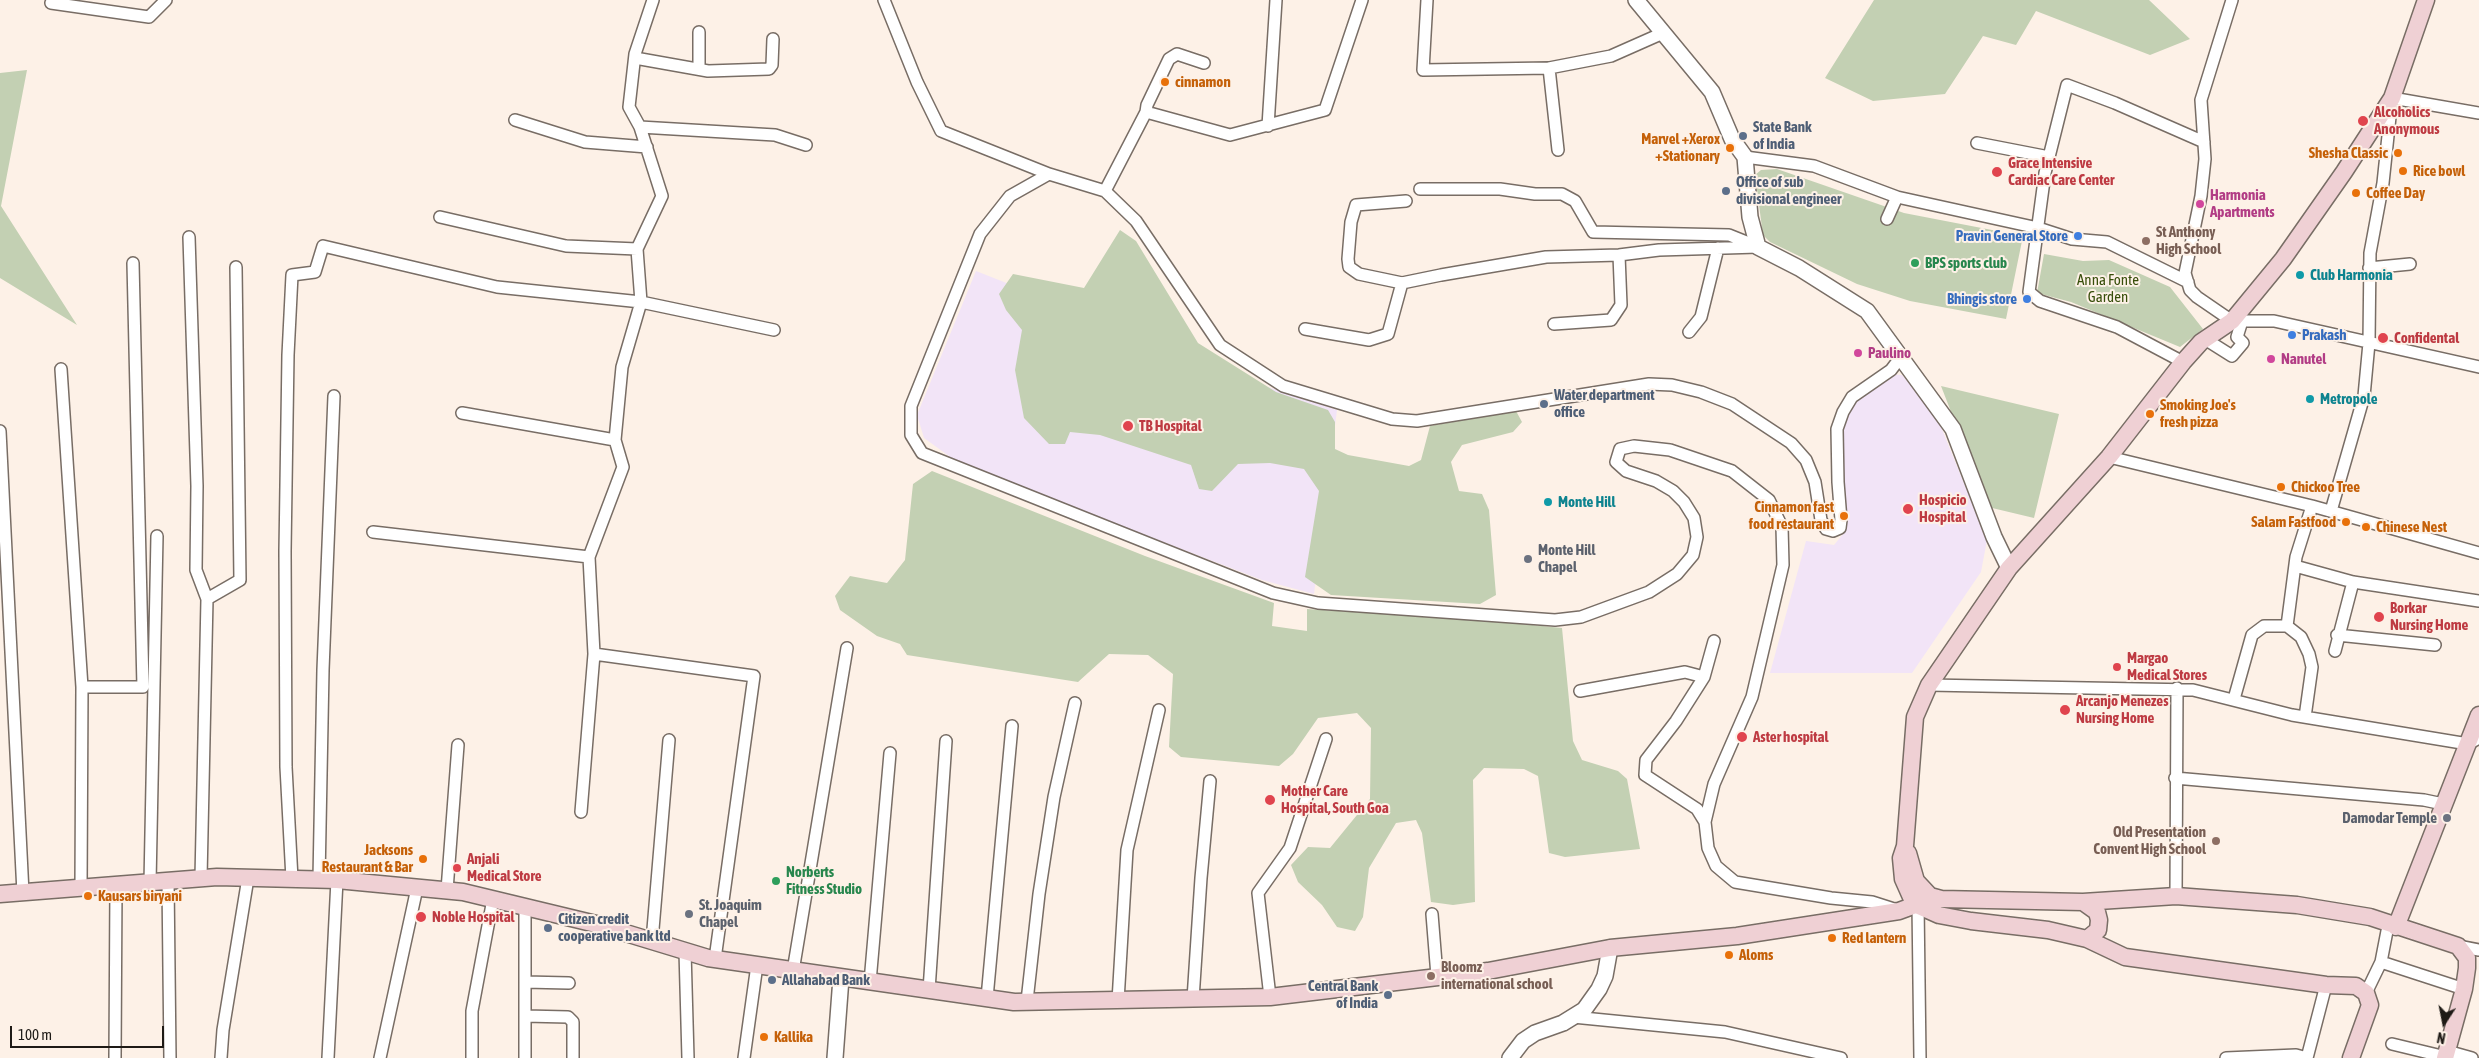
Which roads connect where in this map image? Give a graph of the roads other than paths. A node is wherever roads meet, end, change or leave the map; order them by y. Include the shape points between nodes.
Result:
1 (166, 0) edge
2 (653, 0) edge
3 (884, 0) edge
4 (1276, 0) edge
5 (1362, 0) edge
6 (1427, 0) edge
7 (1636, 0) edge
8 (2232, 0) edge
9 (2426, 0) edge
10 (51, 3) dead end
11 (699, 32) dead end
12 (1663, 33) junction
13 (772, 39) dead end
14 (635, 58) junction
15 (1204, 63) dead end
16 (1549, 68) junction
17 (699, 69) junction
18 (2392, 98) junction
19 (1146, 112) junction
20 (2479, 113) edge
21 (515, 120) dead end
22 (1268, 126) junction
23 (640, 127) junction
24 (2204, 142) junction
25 (1977, 143) dead end
26 (806, 145) dead end
27 (647, 146) junction
28 (1558, 150) dead end
29 (1745, 157) junction
30 (2049, 157) junction
31 (1049, 174) junction
32 (1420, 189) dead end
33 (1105, 191) junction
34 (1897, 197) junction
35 (1406, 201) dead end
36 (440, 216) dead end
37 (1887, 219) dead end
38 (2038, 228) junction
39 (189, 238) dead end
40 (1758, 247) junction
41 (1718, 248) junction
42 (637, 249) junction
43 (1619, 255) junction
44 (133, 263) dead end
45 (2410, 264) dead end
46 (236, 267) dead end
47 (2369, 268) junction
48 (2188, 282) junction
49 (1402, 284) junction
50 (641, 302) junction
51 (2237, 321) junction
52 (1554, 324) dead end
53 (1305, 329) dead end
54 (774, 330) dead end
55 (1689, 332) dead end
56 (2205, 339) junction
57 (2369, 343) junction
58 (1900, 358) junction
59 (2183, 362) junction
60 (2479, 367) edge
61 (61, 369) dead end
62 (334, 396) dead end
63 (462, 413) dead end
64 (0, 431) edge
65 (615, 440) junction
66 (2108, 457) junction
67 (2312, 506) junction
68 (2331, 511) junction
69 (373, 532) dead end
70 (157, 536) dead end
71 (2479, 553) edge
72 (589, 557) junction
73 (2295, 566) junction
74 (2009, 568) junction
75 (2352, 582) junction
76 (207, 599) junction
77 (2479, 601) edge
78 (2286, 626) junction
79 (2337, 635) junction
80 (1714, 641) dead end
81 (2435, 646) dead end
82 (847, 648) dead end
83 (2335, 651) dead end
84 (594, 654) junction
85 (1704, 677) junction
86 (1929, 685) junction
87 (82, 687) junction
88 (2177, 688) junction
89 (1580, 691) dead end
90 (2234, 698) junction
91 (1075, 703) dead end
92 (1160, 710) dead end
93 (2479, 715) edge
94 (2305, 717) junction
95 (1012, 726) dead end
96 (1326, 738) dead end
97 (669, 740) dead end
98 (946, 741) dead end
99 (2474, 741) edge
100 (458, 745) dead end
101 (890, 753) dead end
102 (2175, 778) junction
103 (1210, 781) dead end
104 (2443, 804) junction
105 (581, 812) dead end
106 (1705, 822) junction
107 (1905, 846) junction
108 (201, 878) junction
109 (248, 878) junction
110 (292, 879) junction
111 (319, 879) junction
112 (337, 880) junction
113 (168, 881) junction
114 (150, 882) junction
115 (116, 885) junction
116 (81, 888) junction
117 (417, 888) junction
118 (446, 890) junction
119 (23, 893) junction
120 (0, 894) edge
121 (2176, 896) junction
122 (493, 899) junction
123 (2083, 902) junction
124 (1918, 904) junction
125 (525, 907) junction
126 (1899, 911) junction
127 (1432, 914) dead end
128 (2391, 929) junction
129 (2087, 939) junction
130 (652, 941) junction
131 (2458, 946) junction
132 (1610, 948) junction
133 (2479, 950) edge
134 (686, 951) junction
135 (715, 959) junction
136 (2381, 962) junction
137 (757, 965) junction
138 (793, 971) junction
139 (1437, 976) junction
140 (841, 978) junction
141 (525, 982) junction
142 (870, 982) junction
143 (569, 983) dead end
144 (2326, 986) junction
145 (2464, 989) junction
146 (929, 990) junction
147 (2366, 993) junction
148 (1270, 997) junction
149 (987, 998) junction
150 (1194, 999) junction
151 (1027, 1001) junction
152 (1118, 1001) junction
153 (525, 1016) junction
154 (1573, 1017) junction
155 (2392, 1044) dead end
156 (2446, 1055) edge
157 (115, 1058) edge
158 (170, 1058) edge
159 (221, 1058) edge
160 (328, 1058) edge
161 (380, 1058) edge
162 (472, 1058) edge
163 (526, 1058) edge
164 (573, 1058) edge
165 (688, 1058) edge
166 (744, 1058) edge
167 (835, 1058) edge
168 (1510, 1058) edge
169 (1841, 1058) edge
170 (1920, 1058) edge
171 (2226, 1058) edge
172 (2307, 1058) edge
173 (2351, 1058) edge
174 (2472, 1058) edge

1 - 10 street via 149,17
2 - 14 street
3 - 31 street via 941,131
4 - 22 street
5 - 22 street via 1324,110
6 - 16 street via 1422,70
7 - 12 street
8 - 24 street via 2201,100
9 - 18 main road
11 - 17 street
12 - 16 street via 1611,56
12 - 29 street via 1712,92 1732,139
13 - 17 street via 772,65 769,69
14 - 17 street
14 - 23 street via 629,107
15 - 19 street via 1177,54 1170,58
16 - 28 street
18 - 20 street
18 - 47 street
18 - 51 main road via 2344,172
19 - 22 street via 1230,135
19 - 33 street
21 - 27 street via 585,142
23 - 26 street via 775,135
23 - 27 street
24 - 30 street via 2067,85
24 - 48 street via 2201,196 2185,274
25 - 30 street
27 - 42 street via 662,196
29 - 34 street via 1814,166
29 - 40 street via 1750,217
30 - 38 street
31 - 33 street
31 - 106 street via 1010,196 980,234 911,406 911,435 922,453 1273,593 1318,603 1555,620 1581,617 1649,592 1677,574 1693,555 1697,537 1694,518 1684,502 1656,481 1626,470 1616,462 1620,449 1634,446 1670,450 1732,471 1769,500 1782,527 1783,565 1752,697 1714,784
32 - 40 street via 1500,188 1535,194 1562,194 1576,201 1593,232 1729,235
33 - 58 street via 1136,221 1220,345 1282,386 1392,419 1417,421 1649,384 1672,385 1701,392 1732,404 1791,443 1806,460 1815,482 1821,520 1826,529 1833,531 1840,528 1842,520 1837,429 1843,412 1852,397 1890,370
34 - 37 street
34 - 38 street
35 - 49 street via 1356,204 1348,259 1349,267 1359,274
36 - 42 street via 566,246
38 - 48 street via 2072,239 2107,242
38 - 59 street via 2029,292 2040,301 2117,327
39 - 76 street via 197,486 196,570
40 - 41 street
40 - 58 street via 1799,268 1867,311
41 - 43 street
41 - 55 street via 1701,317
42 - 50 street
43 - 49 street via 1546,257
43 - 52 street via 1621,305 1611,320
44 - 87 street via 143,688
45 - 47 street
46 - 76 street via 240,580
47 - 57 street
48 - 51 street via 2197,297
49 - 53 street via 1388,334 1369,340
50 - 54 street
50 - 65 street via 622,367
50 - 110 street via 497,287 323,246 315,272 292,275 285,551 286,767
51 - 56 main road
51 - 56 street via 2237,337 2243,343 2232,356
51 - 57 street via 2274,321
56 - 59 main road
57 - 60 street
57 - 68 street via 2364,396
58 - 74 street via 1953,429
59 - 66 main road
61 - 87 street
62 - 111 street via 323,660
63 - 65 street
64 - 119 street
65 - 72 street via 623,467
66 - 67 street
66 - 74 main road
67 - 68 street
67 - 73 street
68 - 71 street
69 - 72 street
70 - 114 street
72 - 84 street
73 - 75 street
73 - 78 street
74 - 86 main road
75 - 77 street
75 - 79 street
76 - 108 street
78 - 90 street via 2264,626 2252,635
78 - 94 street via 2301,636 2309,654 2312,679
79 - 81 street
79 - 83 street
80 - 85 street
82 - 138 street
84 - 105 street
84 - 135 street via 754,676
85 - 89 street via 1685,672
85 - 106 street via 1646,760 1645,774 1697,810
86 - 88 street
86 - 107 main road via 1915,717
87 - 116 street
88 - 90 street
88 - 102 street
90 - 94 street
91 - 151 street via 1054,797
92 - 152 street via 1127,850
93 - 99 main road
94 - 99 street
95 - 149 street
96 - 148 street via 1290,848 1258,893
97 - 130 street
98 - 146 street
99 - 104 main road
100 - 118 street
101 - 142 street
102 - 104 street
102 - 121 street
103 - 150 street
104 - 128 main road
106 - 126 street via 1708,848 1716,866 1735,882 1872,902
107 - 123 main road via 1916,881 1930,896 1941,899
107 - 124 main road via 1901,858 1903,879
108 - 109 main road
108 - 113 main road
109 - 110 main road
109 - 159 street
110 - 111 main road
111 - 112 main road
112 - 117 main road
112 - 160 street
113 - 114 main road
113 - 158 street
114 - 115 main road
115 - 116 main road
115 - 157 street
116 - 119 main road
117 - 118 main road
117 - 161 street
118 - 122 main road
119 - 120 main road
121 - 123 main road
121 - 128 main road via 2351,913 2370,917
122 - 125 main road
122 - 162 street via 472,1011
123 - 129 main road via 2097,912 2099,920 2098,930
124 - 126 main road
124 - 129 main road via 1939,915 2048,930
124 - 170 street
125 - 130 main road
125 - 141 street
126 - 132 main road via 1737,936
127 - 139 street
128 - 131 main road
128 - 136 street
129 - 144 main road via 2125,957
130 - 134 main road
131 - 133 street
131 - 145 main road via 2466,958
132 - 139 main road via 1488,971
132 - 154 street via 1599,990 1584,1010
134 - 135 main road
134 - 165 street
135 - 137 main road
136 - 145 street
136 - 147 street
137 - 138 main road
137 - 166 street
138 - 140 main road
139 - 148 main road
140 - 142 main road
140 - 167 street
141 - 143 street
141 - 153 street
142 - 146 main road
144 - 147 main road via 2356,986
144 - 172 street
145 - 156 main road
146 - 149 main road
147 - 173 main road via 2370,1005
148 - 150 main road
149 - 151 main road
150 - 152 main road
151 - 152 main road
153 - 163 street
153 - 164 street via 568,1017 573,1022
154 - 168 street via 1523,1041
154 - 169 street via 1725,1032
155 - 156 street
156 - 174 street
171 - 172 street via 2296,1055

